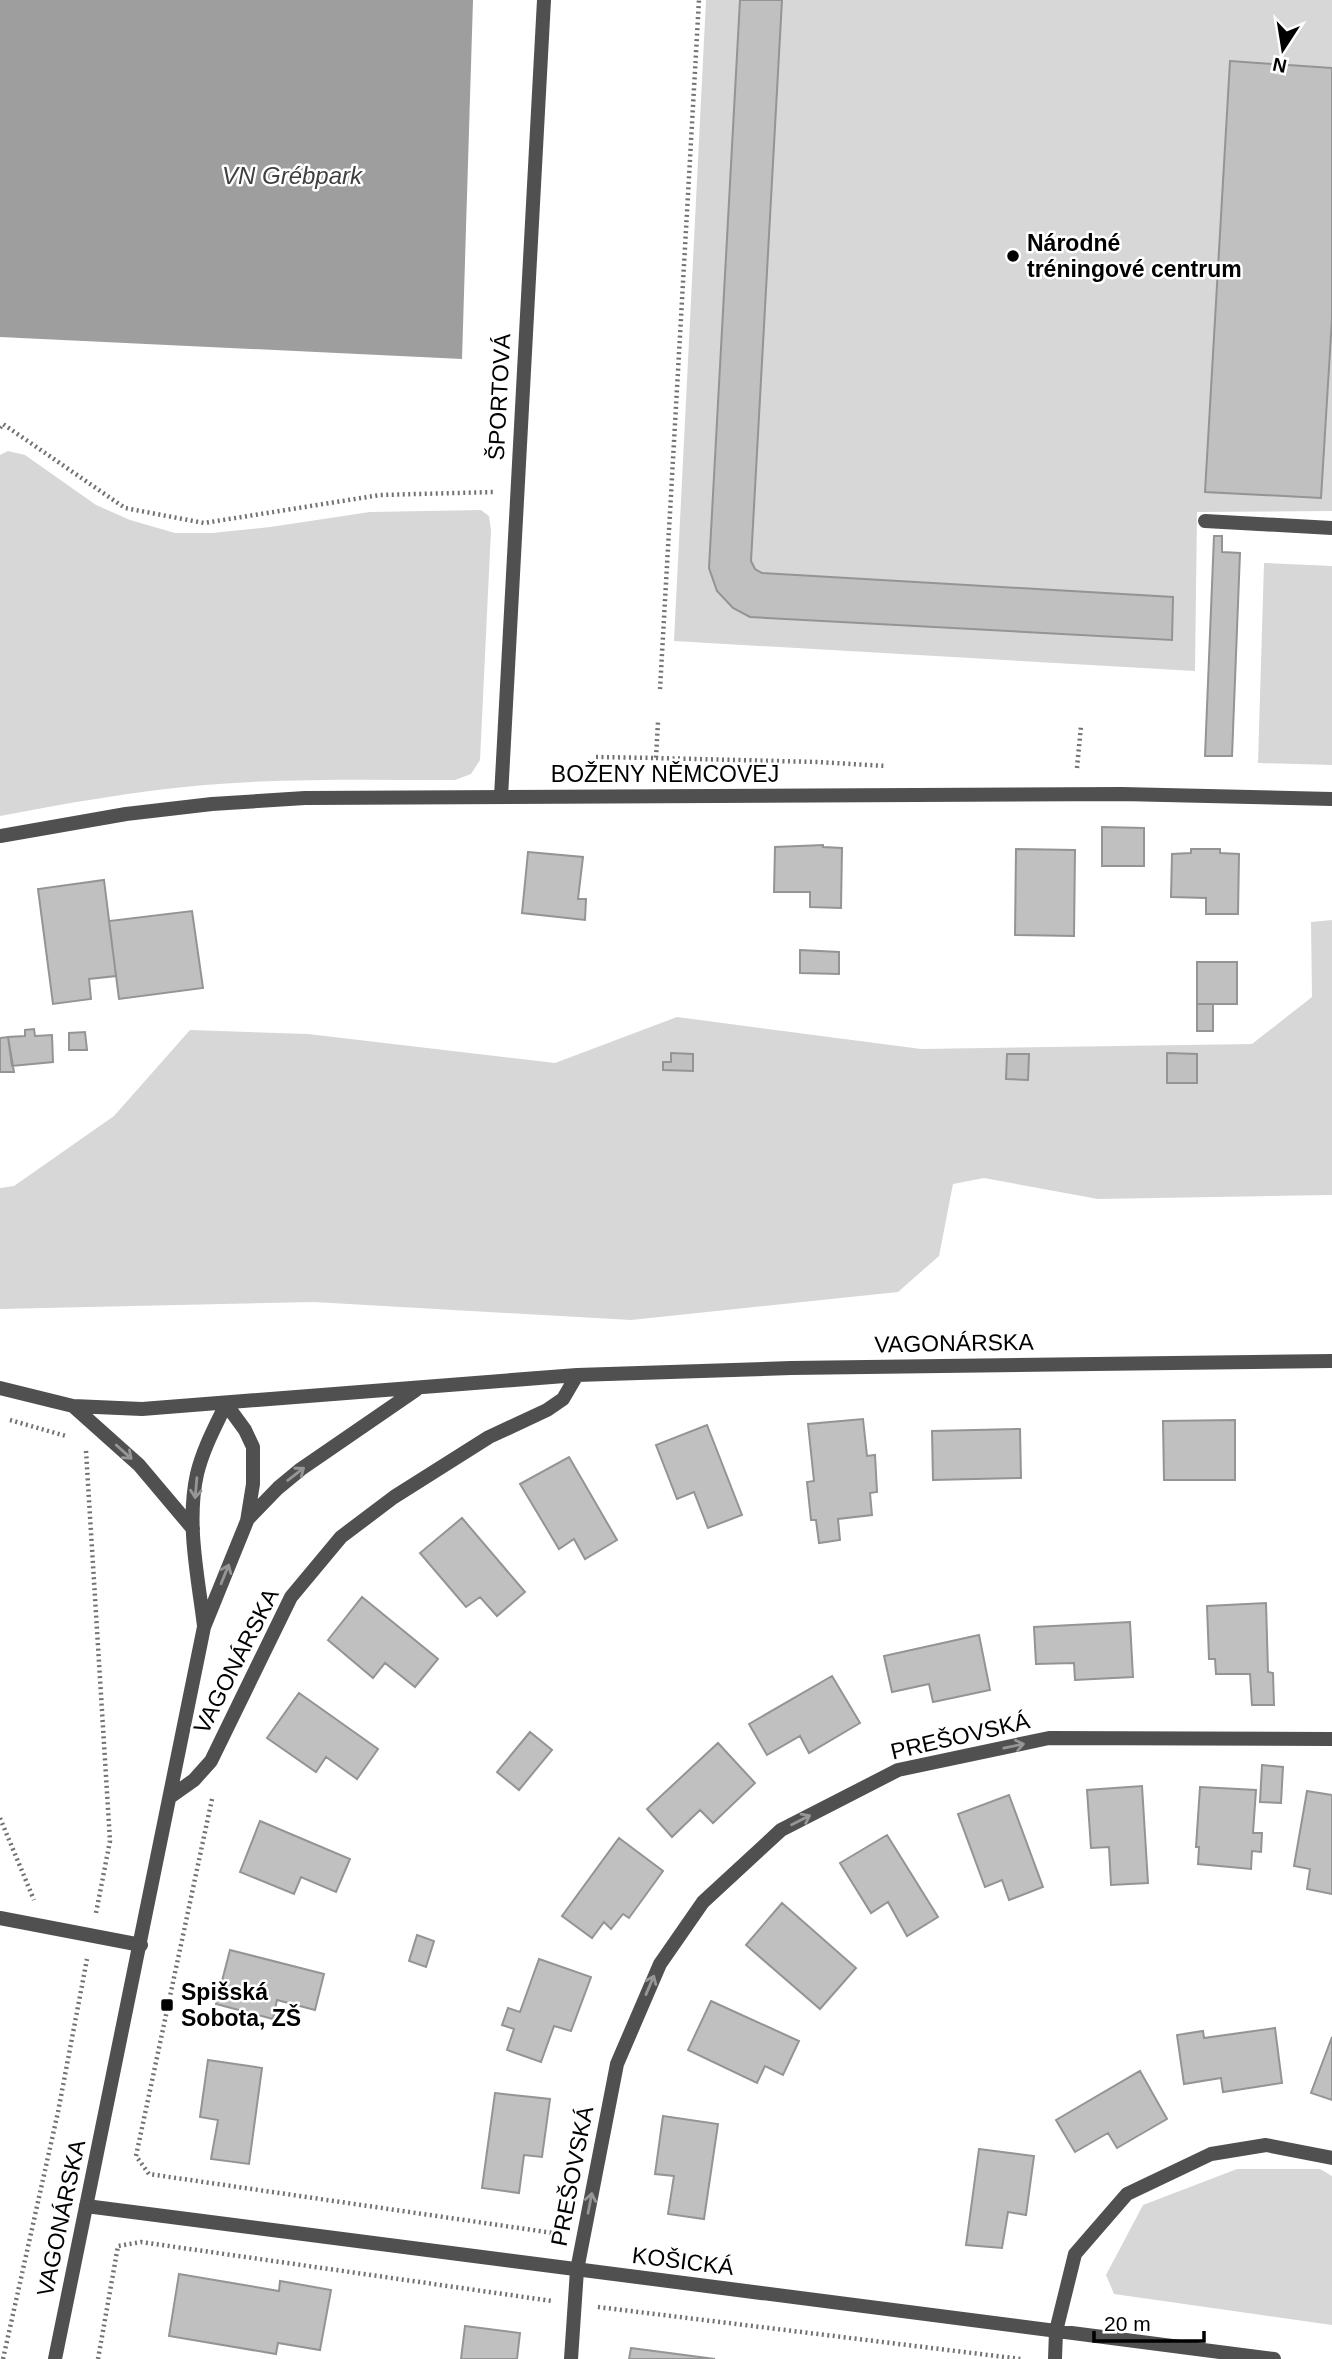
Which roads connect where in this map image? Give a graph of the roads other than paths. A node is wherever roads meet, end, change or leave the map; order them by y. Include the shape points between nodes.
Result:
1 (544, 0) edge
2 (1205, 521) dead end
3 (1332, 528) edge
4 (501, 797) junction
5 (1332, 799) edge
6 (0, 836) edge
7 (1332, 1361) edge
8 (577, 1375) junction
9 (0, 1388) edge
10 (417, 1389) junction
11 (226, 1404) junction
12 (74, 1406) junction
13 (247, 1521) junction
14 (193, 1529) junction
15 (204, 1627) junction
16 (1332, 1739) edge
17 (170, 1797) junction
18 (0, 1918) edge
19 (141, 1945) junction
20 (1332, 2158) edge
21 (86, 2206) junction
22 (577, 2270) junction
23 (1056, 2331) junction
24 (55, 2359) edge
25 (571, 2359) edge
26 (1055, 2359) edge
27 (1274, 2359) edge

1 - 4 street, ŠPORTOVÁ
2 - 3 street
4 - 5 street, BOŽENY NĚMCOVEJ via 1122,794
4 - 6 street, BOŽENY NĚMCOVEJ via 305,798 212,804
7 - 8 street, VAGONÁRSKA
8 - 10 street, VAGONÁRSKA
8 - 17 street, VAGONÁRSKA via 563,1399 478,1444 394,1497 341,1538 291,1597 211,1760
9 - 12 street, VAGONÁRSKA
10 - 11 street, VAGONÁRSKA
13 -> 10 street, VAGONÁRSKA via 301,1469
11 - 12 street, VAGONÁRSKA via 142,1409
11 - 13 street, VAGONÁRSKA via 253,1447
11 -> 14 street, VAGONÁRSKA via 196,1478
12 -> 14 street, VAGONÁRSKA via 139,1465
15 -> 13 street, VAGONÁRSKA
14 - 15 street, VAGONÁRSKA
15 - 17 street, VAGONÁRSKA
22 -> 16 street, PREŠOVSKÁ via 617,2064 660,1964 703,1902 781,1830 898,1770 1049,1738
17 - 19 street, VAGONÁRSKA
18 - 19 street
19 - 21 street, VAGONÁRSKA
20 - 23 street via 1266,2145 1211,2154 1127,2194 1075,2254
21 - 22 street, KOŠICKÁ
21 - 24 street, VAGONÁRSKA
22 - 23 street, KOŠICKÁ
22 - 25 street, PREŠOVSKÁ
23 - 26 street
23 - 27 street, KOŠICKÁ

